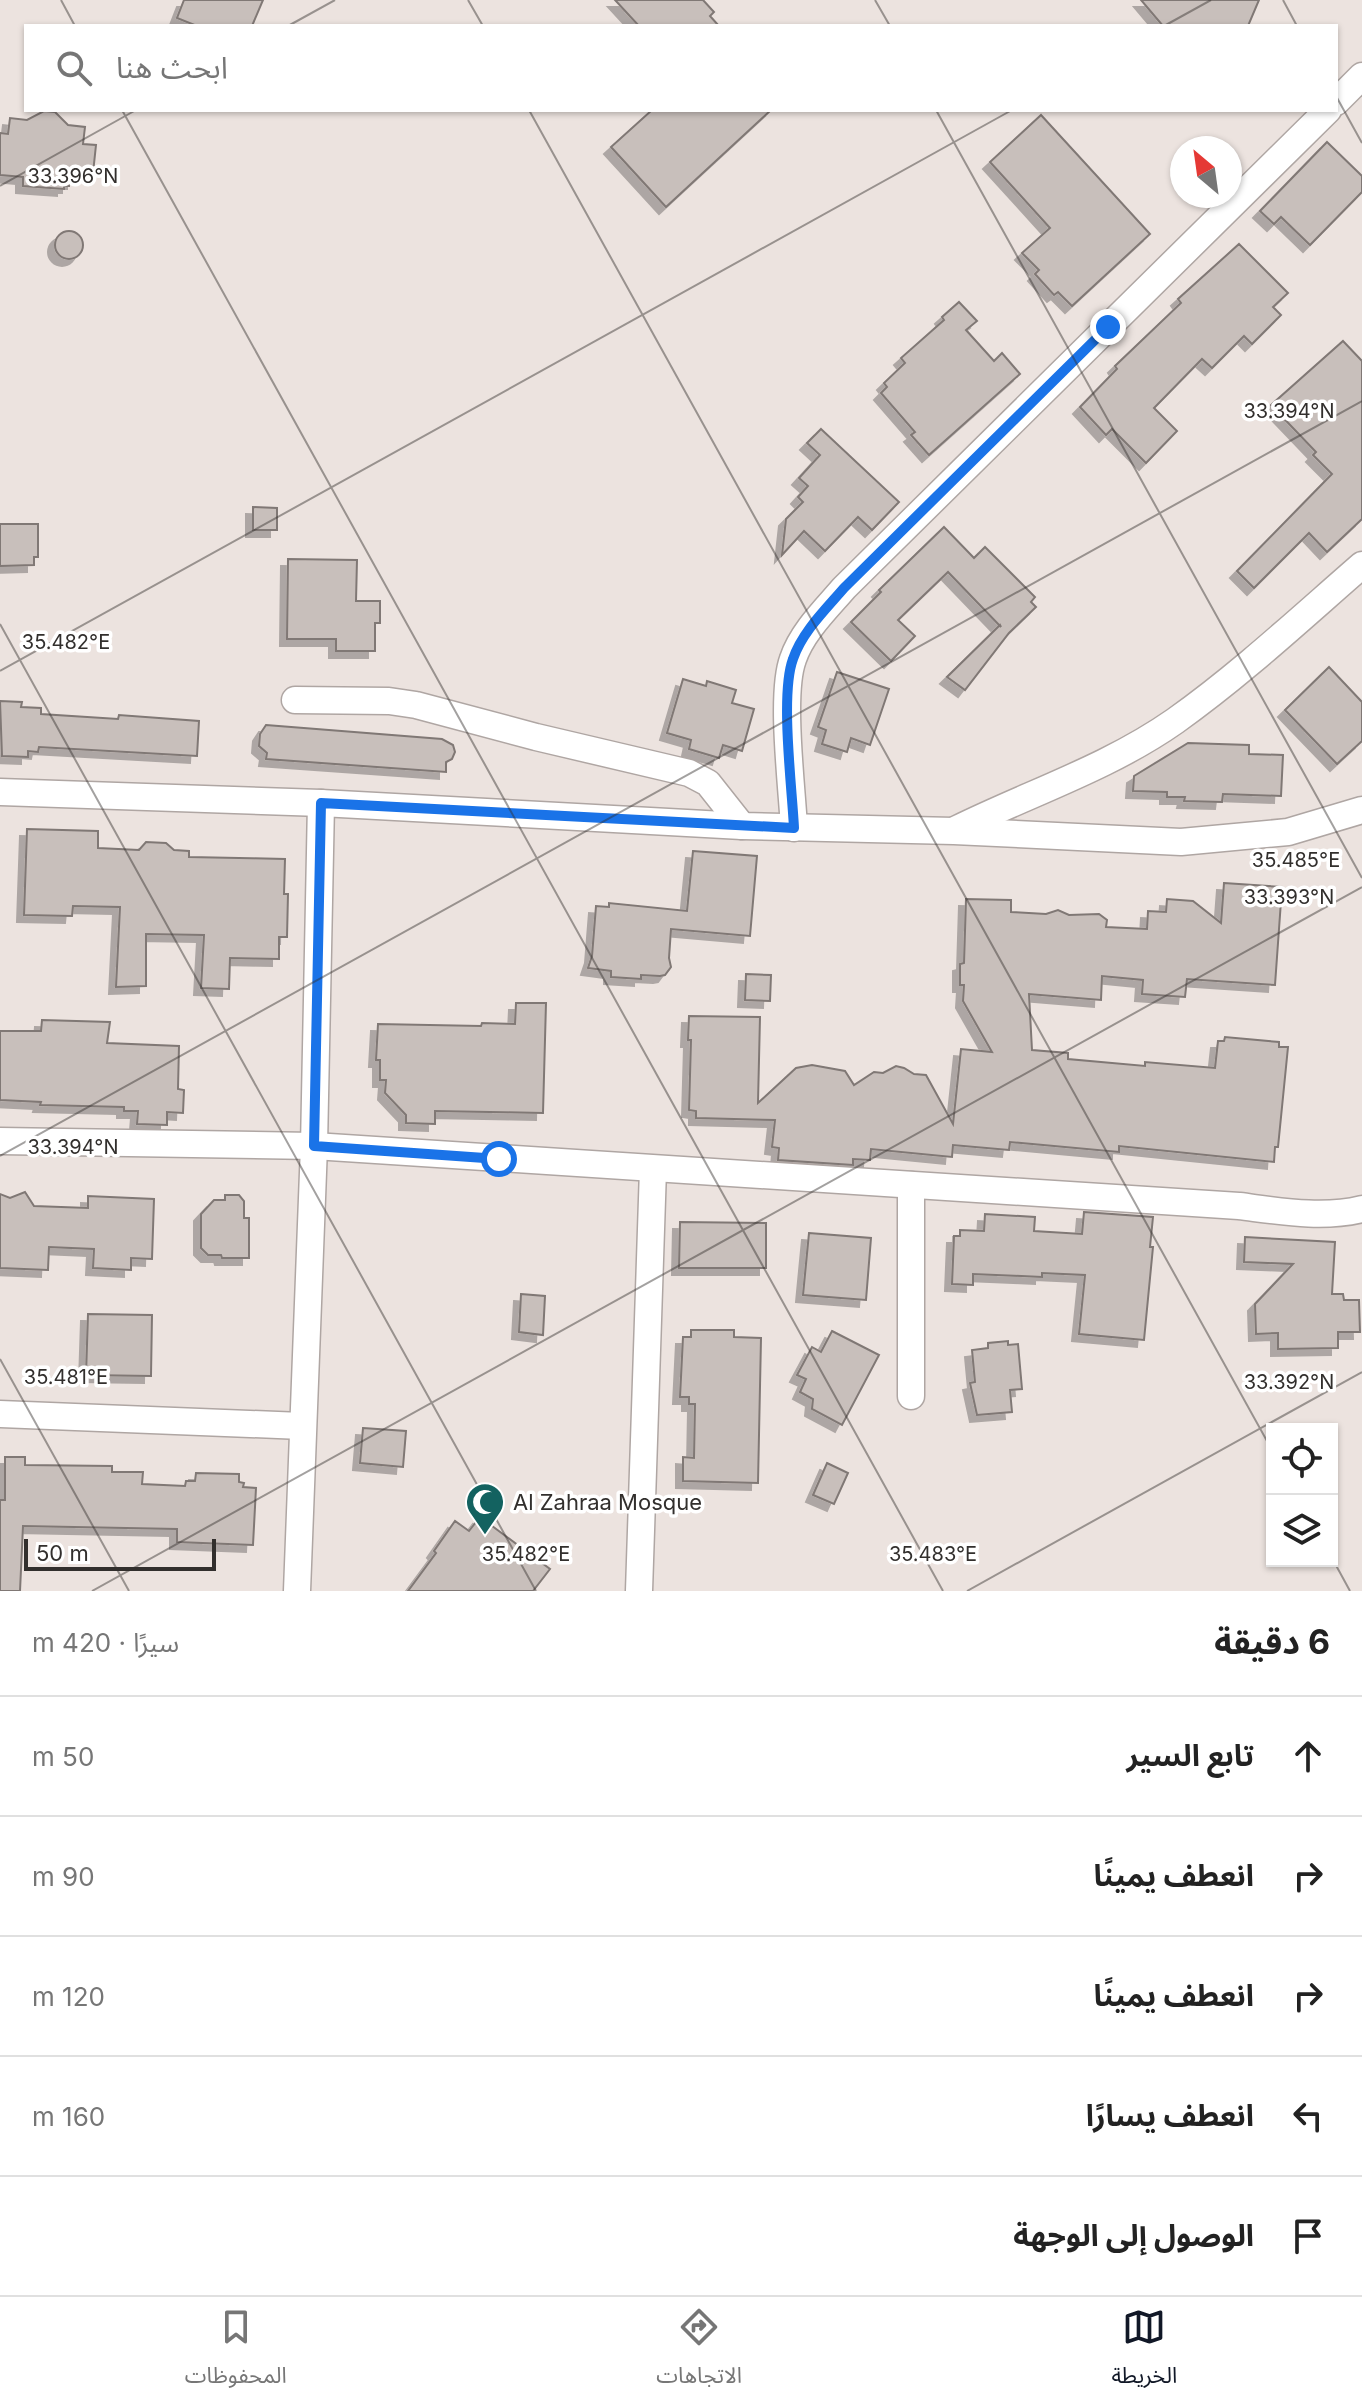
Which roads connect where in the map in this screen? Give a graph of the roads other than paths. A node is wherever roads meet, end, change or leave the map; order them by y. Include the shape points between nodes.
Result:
1 (1362, 76) edge
2 (1338, 100) edge
3 (1326, 112) edge
4 (1362, 565) edge
5 (295, 700) dead end
6 (0, 792) edge
7 (321, 803) junction
8 (1362, 810) edge
9 (742, 826) junction
10 (794, 828) junction
11 (954, 831) junction
12 (0, 1141) edge
13 (314, 1146) junction
14 (653, 1169) junction
15 (911, 1185) junction
16 (1362, 1209) edge
17 (911, 1396) dead end
18 (0, 1414) edge
19 (302, 1426) junction
20 (297, 1591) edge
21 (639, 1591) edge

1 - 2 street
3 - 10 street via 812,625 793,659 789,687
4 - 11 street via 1174,722 1096,768 1014,800
5 - 9 street via 416,705 689,773 708,783
6 - 7 street
7 - 9 street
7 - 13 street
8 - 11 street via 1288,832 1181,842
9 - 10 street
10 - 11 street
12 - 13 street
13 - 14 street
13 - 19 street
14 - 15 street
14 - 21 street
15 - 16 street via 1298,1213
15 - 17 street
18 - 19 street
19 - 20 street

